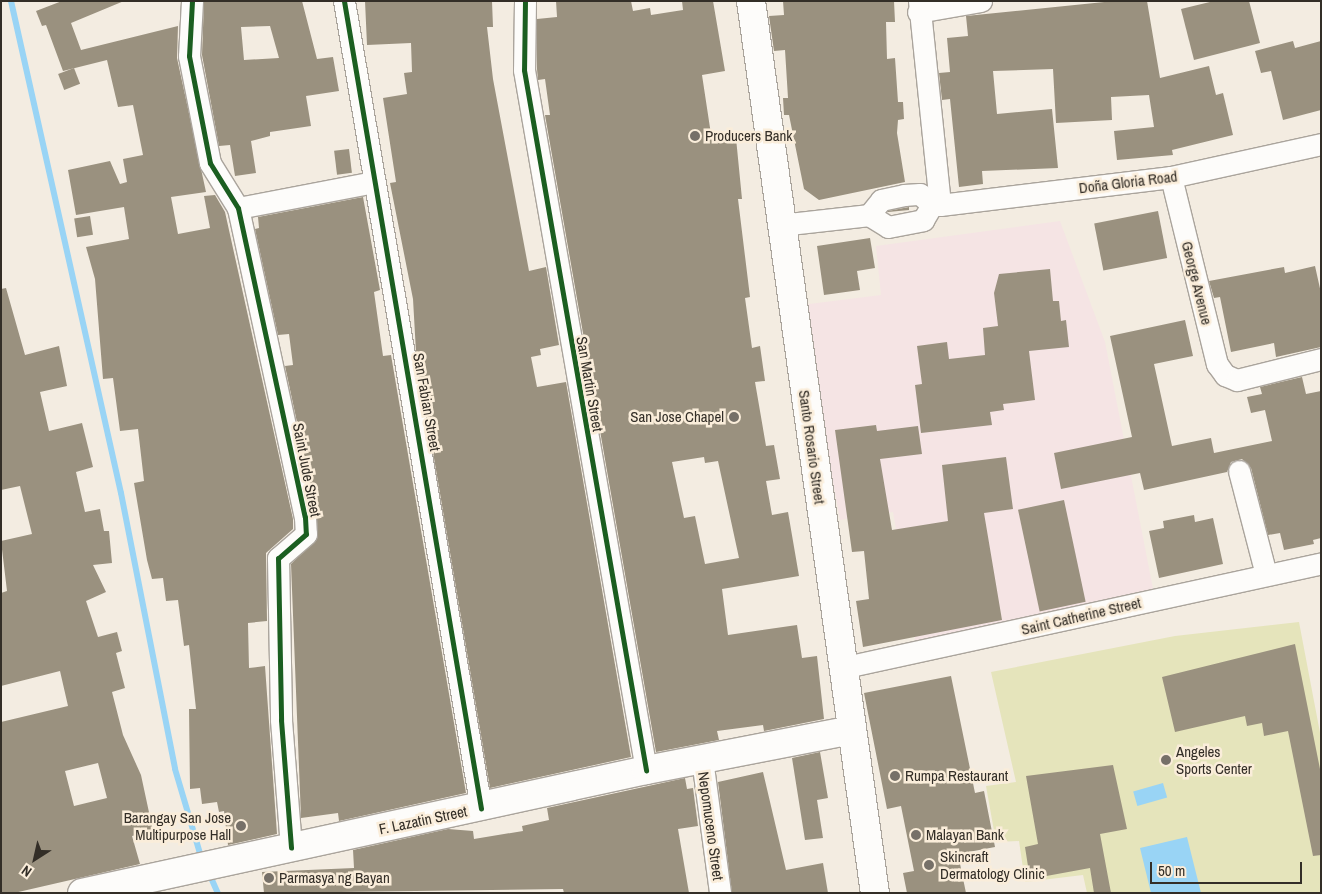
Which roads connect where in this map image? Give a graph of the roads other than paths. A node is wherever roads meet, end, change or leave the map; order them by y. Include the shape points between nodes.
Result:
1 (192, 1) edge
2 (344, 1) edge
3 (526, 1) edge
4 (751, 1) edge
5 (981, 1) edge
6 (918, 7) edge
7 (1321, 144) edge
8 (1171, 177) junction
9 (374, 182) junction
10 (936, 205) junction
11 (238, 208) junction
12 (780, 225) junction
13 (1321, 359) edge
14 (1239, 471) dead end
15 (1321, 563) edge
16 (1266, 575) junction
17 (842, 668) junction
18 (851, 730) junction
19 (702, 759) junction
20 (646, 770) junction
21 (481, 808) junction
22 (291, 848) junction
23 (82, 893) edge
24 (720, 893) edge
25 (875, 893) edge

1 - 11 street via 189,56 210,163
2 - 9 street, San Fabian Street
3 - 20 street, San Martin Street via 524,70
4 - 12 main road, Santo Rosario Street
5 - 6 street
6 - 10 street
7 - 8 street, Doña Gloria Road
8 - 10 street, Doña Gloria Road
8 - 13 street, George Avenue via 1217,364 1225,375 1237,380
9 - 11 street
9 - 21 street, San Fabian Street
10 - 12 street via 920,194 904,195 881,200 869,215
11 - 22 street, Saint Jude Street via 305,517 306,534 278,558 281,720
12 - 17 main road, Santo Rosario Street
14 - 16 street
15 - 16 street, Saint Catherine Street
16 - 17 street, Saint Catherine Street
17 - 18 main road, Santo Rosario Street
18 - 19 main road, F. Lazatin Street
18 - 25 main road, Santo Rosario Street
19 - 20 main road, F. Lazatin Street
19 - 24 street, Nepomuceno Street
20 - 21 main road, F. Lazatin Street
21 - 22 main road, F. Lazatin Street
22 - 23 main road, F. Lazatin Street

